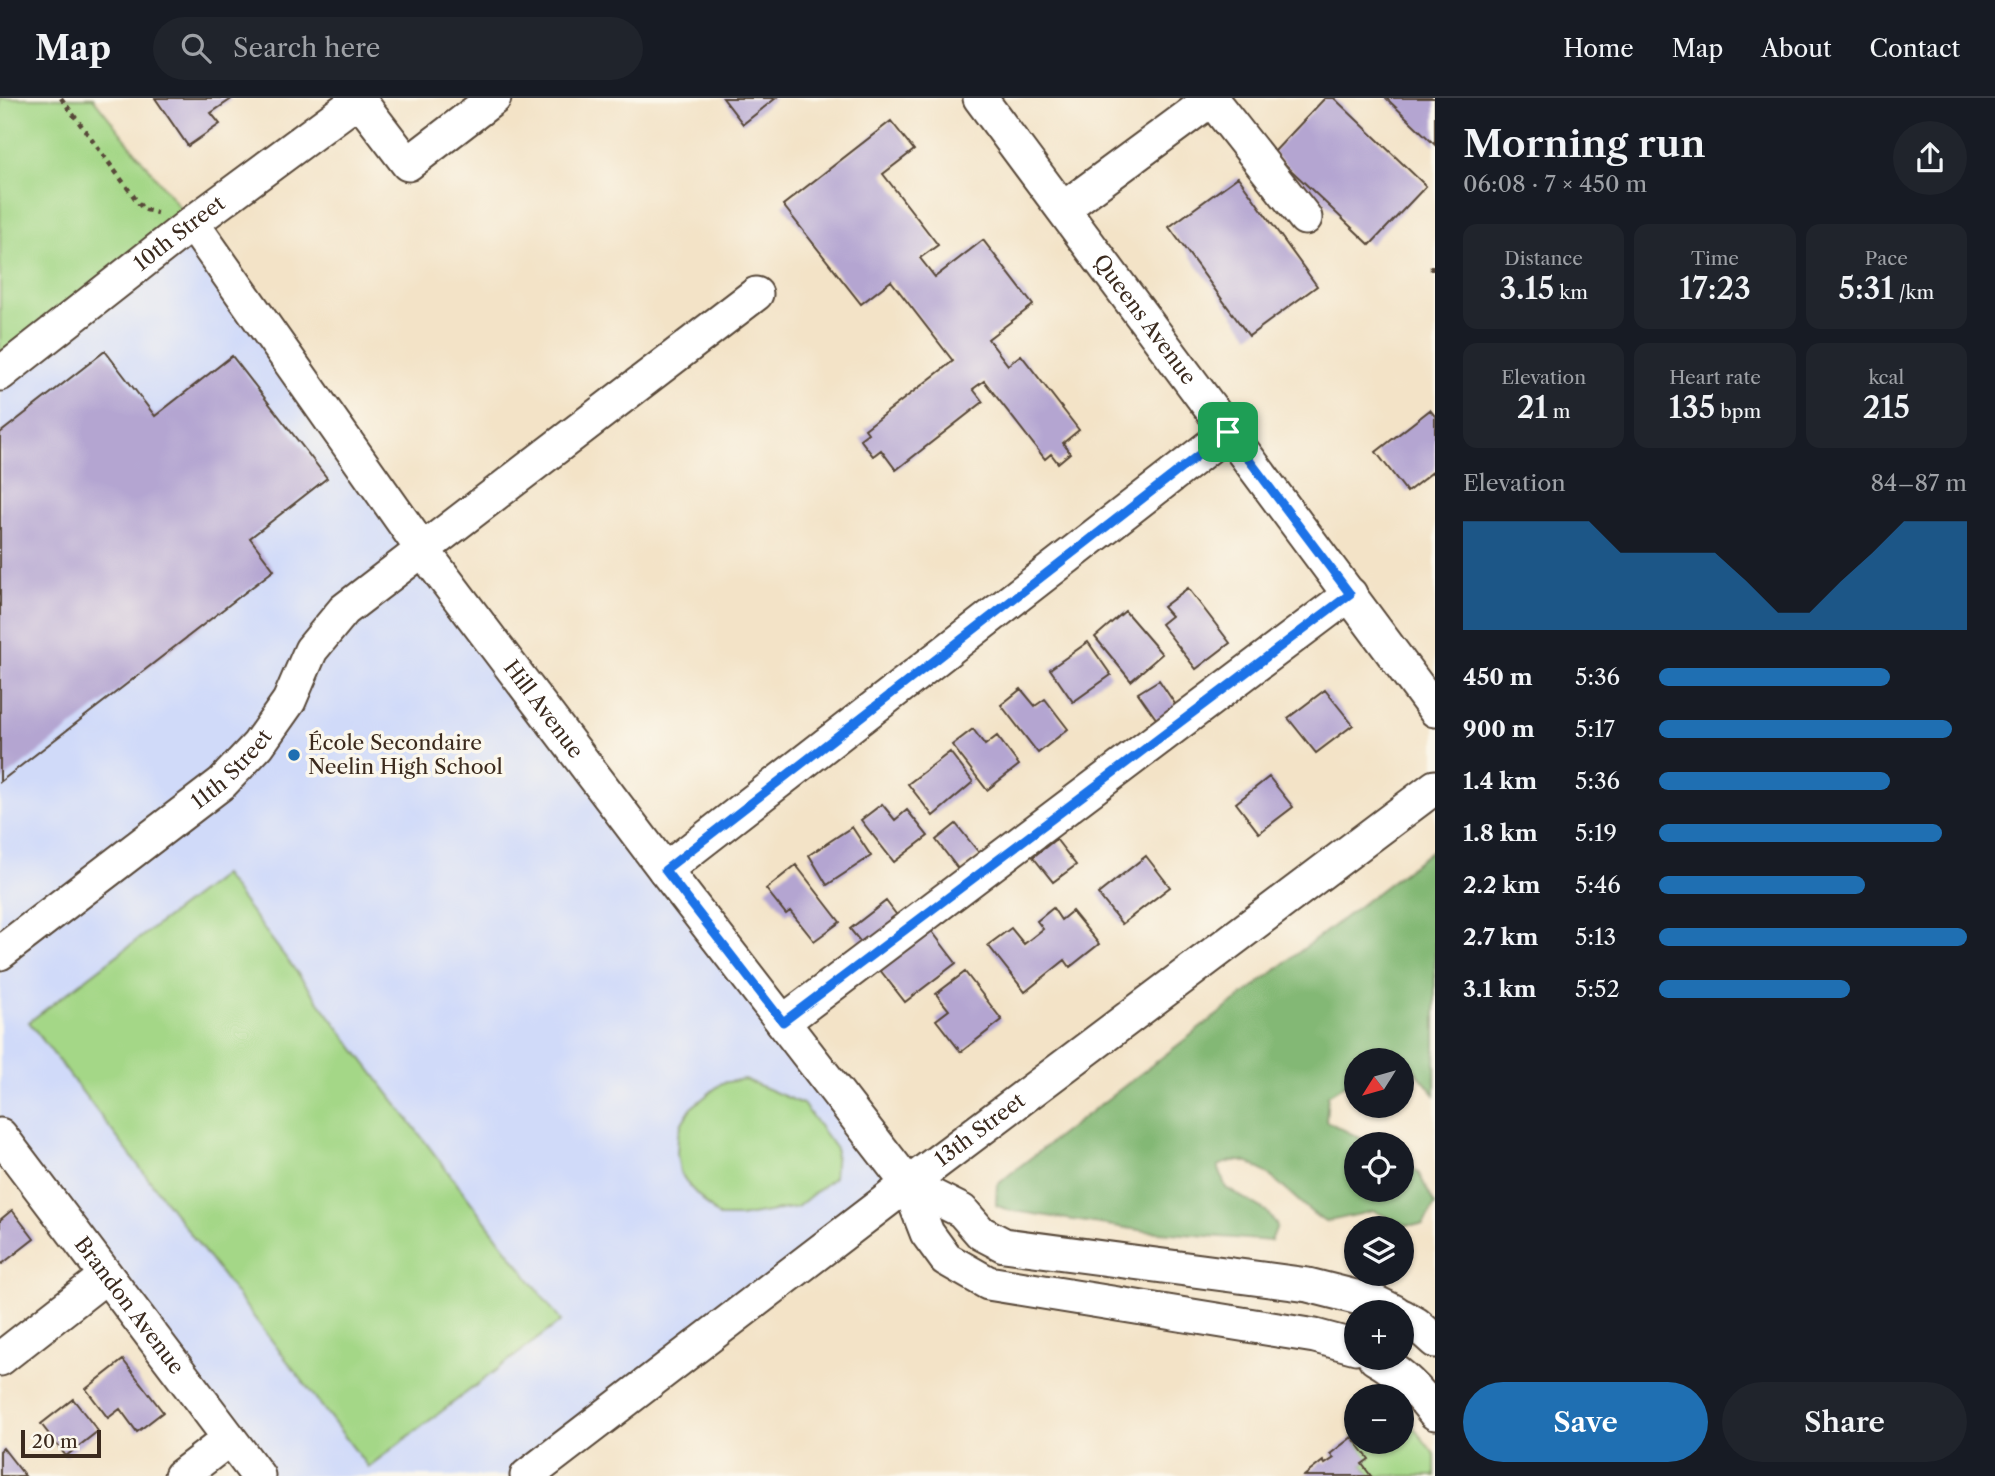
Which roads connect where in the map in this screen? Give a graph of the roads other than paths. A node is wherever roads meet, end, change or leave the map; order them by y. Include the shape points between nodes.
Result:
1 (494, 98) edge
2 (980, 98) edge
3 (360, 99) edge
4 (1213, 99) edge
5 (1064, 208) junction
6 (1305, 218) dead end
7 (192, 223) junction
8 (756, 294) dead end
9 (0, 374) edge
10 (1228, 432) junction
11 (422, 549) junction
12 (1350, 594) junction
13 (1435, 710) edge
14 (1435, 787) edge
15 (665, 870) junction
16 (0, 953) edge
17 (783, 1022) junction
18 (0, 1135) edge
19 (908, 1184) junction
20 (106, 1276) junction
21 (1371, 1300) edge
22 (1414, 1323) edge
23 (1435, 1341) edge
24 (1344, 1344) edge
25 (0, 1359) edge
26 (1395, 1370) edge
27 (1435, 1413) edge
28 (229, 1438) junction
29 (181, 1476) edge
30 (258, 1476) edge
31 (527, 1476) edge

1 - 3 street via 408,164
2 - 5 street, Queens Avenue
3 - 7 street, 10th Street
4 - 5 street
4 - 6 street
5 - 10 street, Queens Avenue
7 - 9 street, 10th Street
7 - 11 street, Hill Avenue
8 - 11 street, 11th Street
10 - 12 street, Queens Avenue
10 - 15 street
11 - 15 street, Hill Avenue
11 - 16 street, 11th Street via 344,610 311,650 289,701 258,745 222,783
12 - 13 street, Queens Avenue
12 - 17 street
14 - 19 street, 13th Street
15 - 17 street, Hill Avenue
17 - 19 street, Hill Avenue
18 - 20 street, Brandon Avenue
19 - 21 street via 962,1211 981,1233 1004,1245 1308,1285
19 - 24 street via 927,1233 946,1259 988,1283
19 - 31 street, 13th Street
20 - 25 street
20 - 28 street, Brandon Avenue
22 - 23 street
26 - 27 street
28 - 29 street
28 - 30 street, Brandon Avenue

